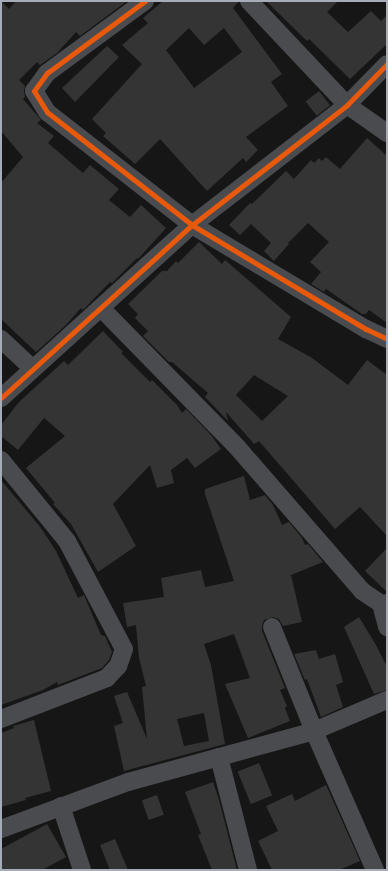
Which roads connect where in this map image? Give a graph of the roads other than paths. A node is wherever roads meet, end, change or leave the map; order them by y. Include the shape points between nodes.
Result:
1 (145, 1) edge
2 (249, 1) edge
3 (387, 64) edge
4 (347, 105) junction
5 (387, 133) edge
6 (192, 225) junction
7 (101, 308) junction
8 (387, 338) edge
9 (1, 339) edge
10 (32, 368) junction
11 (1, 398) edge
12 (1, 460) edge
13 (384, 604) edge
14 (272, 627) dead end
15 (387, 627) edge
16 (387, 700) edge
17 (1, 719) edge
18 (314, 731) junction
19 (219, 757) junction
20 (61, 806) junction
21 (1, 829) edge
22 (82, 870) edge
23 (248, 870) edge
24 (375, 870) edge

1 - 6 street via 47,73 34,91 47,112
2 - 4 street
3 - 4 street
4 - 5 street
4 - 6 street
6 - 7 street
6 - 8 street via 366,329
7 - 10 street
7 - 13 street via 237,447 362,591
9 - 10 street
10 - 11 street
12 - 17 street via 67,541 124,649 118,666 107,678
13 - 15 street
14 - 18 street
16 - 18 street
18 - 19 street
18 - 24 street
19 - 20 street via 128,782
19 - 23 street
20 - 21 street
20 - 22 street

